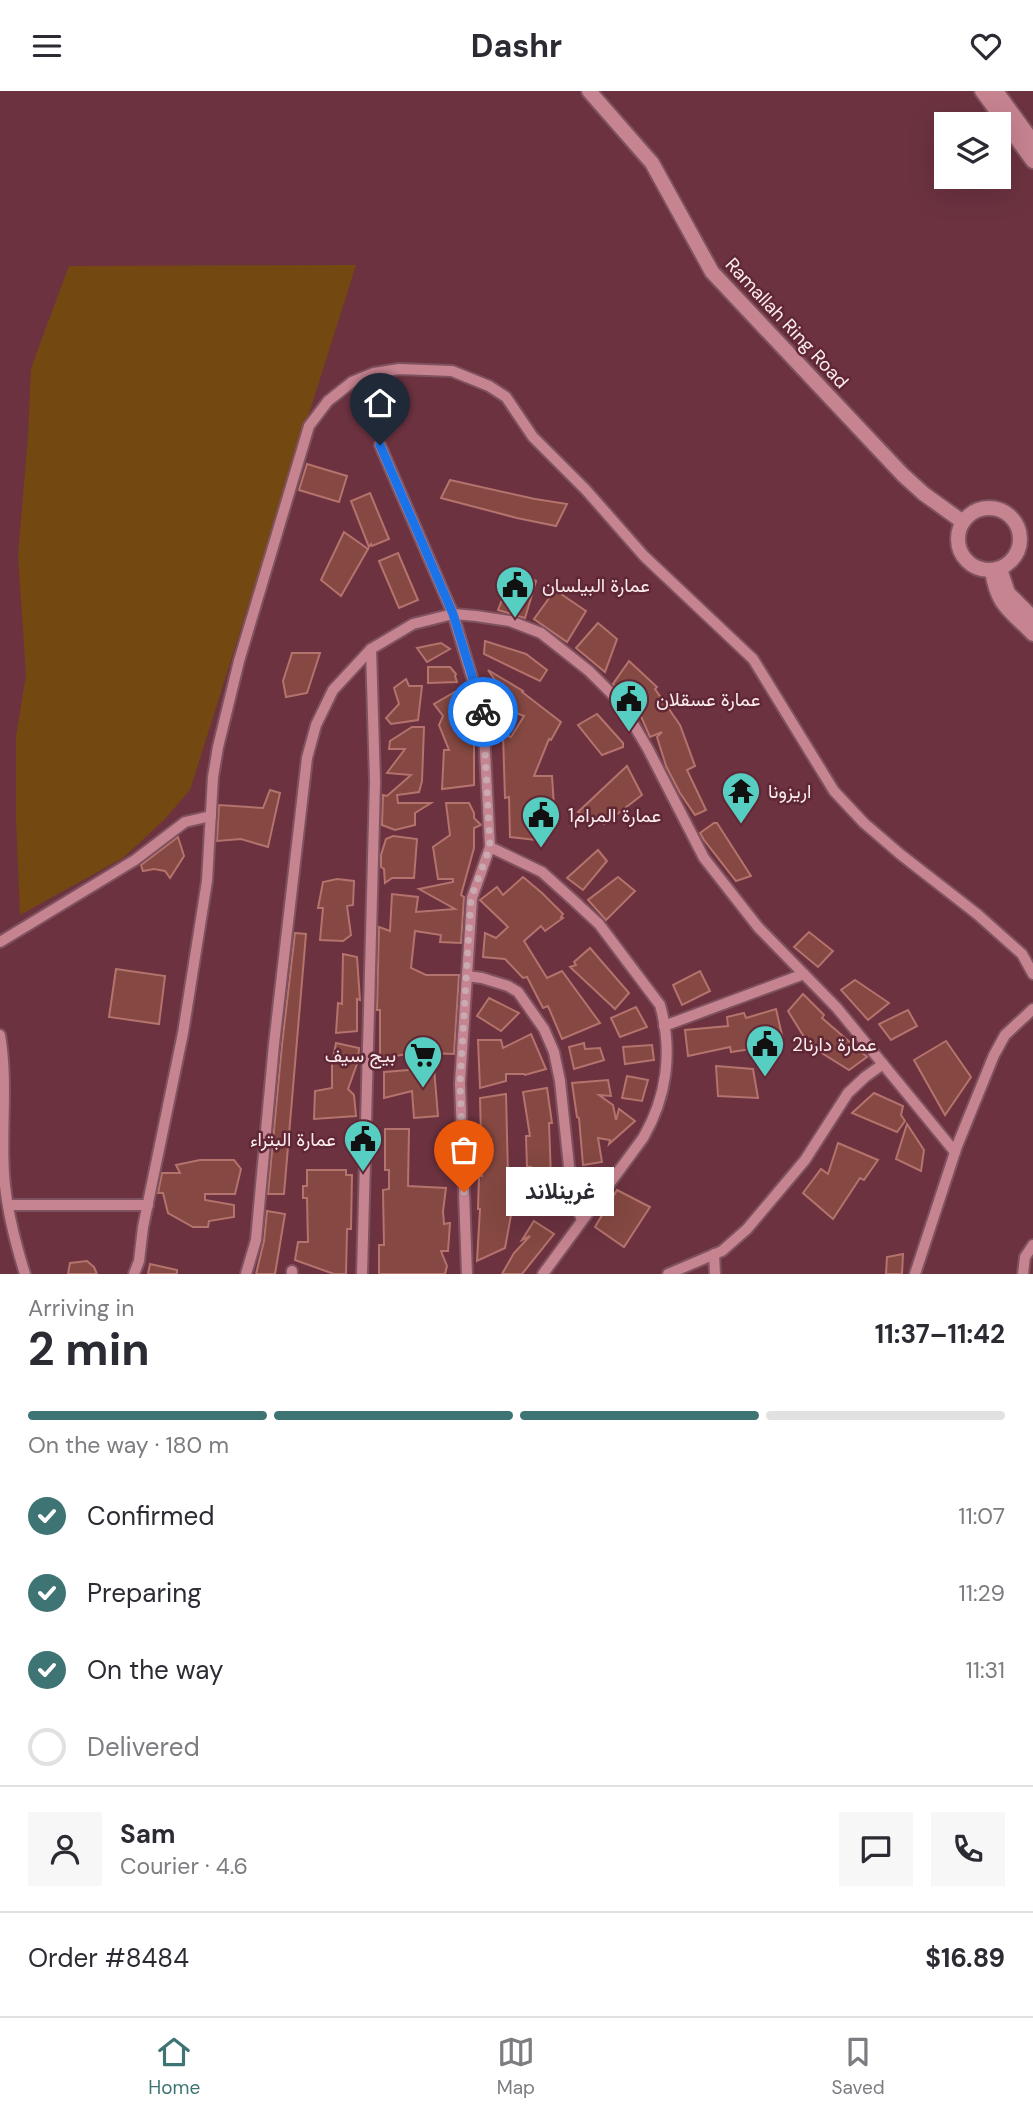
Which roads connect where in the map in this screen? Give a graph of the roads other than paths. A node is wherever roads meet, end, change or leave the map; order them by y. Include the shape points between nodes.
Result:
1 (589, 91) edge
2 (982, 91) edge
3 (996, 91) edge
4 (1033, 142) edge
5 (1033, 161) edge
6 (380, 445) dead end
7 (962, 522) junction
8 (1016, 525) junction
9 (1033, 527) edge
10 (1026, 545) edge
11 (996, 570) junction
12 (453, 614) junction
13 (1033, 618) edge
14 (1033, 634) edge
15 (371, 649) junction
16 (211, 816) junction
17 (490, 847) junction
18 (0, 942) edge
19 (804, 974) junction
20 (1033, 974) edge
21 (467, 976) junction
22 (1033, 996) edge
23 (1032, 1010) edge
24 (664, 1025) junction
25 (0, 1035) edge
26 (883, 1064) junction
27 (955, 1152) junction
28 (8, 1205) junction
29 (148, 1205) junction
30 (582, 1220) junction
31 (1033, 1245) edge
32 (715, 1254) junction
33 (25, 1274) edge
34 (134, 1274) edge
35 (246, 1274) edge
36 (362, 1274) edge
37 (467, 1274) edge
38 (543, 1274) edge
39 (668, 1274) edge
40 (715, 1274) edge
41 (915, 1274) edge
42 (1023, 1274) edge

1 - 7 street, Ramallah Ring Road via 652,163 712,272 903,475
2 - 5 street
3 - 4 street
6 - 12 street
7 - 8 street via 987,508 1004,512
7 - 11 street via 957,538 962,556 974,568
8 - 9 street
8 - 10 street
10 - 11 street
11 - 13 street via 1008,593
11 - 14 street via 999,598
12 - 15 street via 413,624
12 - 17 street via 484,714
12 - 19 street via 510,621 541,633 621,703 704,858 758,927
15 - 35 street via 333,690 307,758 256,1240
15 - 36 street via 375,782
16 - 18 street via 185,822 135,860
16 - 20 street via 218,747 239,661 309,426 328,401 352,382 374,373 452,370 506,397 533,437 644,556 753,659 834,791 864,823 1022,954
16 - 29 street via 183,1033
17 - 21 street via 471,898
17 - 24 street via 541,872 599,924 660,1005
19 - 24 street
19 - 26 street
21 - 30 street via 508,986 544,1029 561,1081 572,1195
21 - 37 street via 460,1083
22 - 23 street
23 - 27 street via 1005,1035 994,1055
24 - 30 street via 666,1077 655,1118
25 - 28 street
26 - 27 street
26 - 32 street via 848,1093 805,1160 747,1229
27 - 41 street
28 - 29 street
28 - 33 street
29 - 34 street
30 - 38 street
31 - 42 street
32 - 39 street
32 - 40 street

